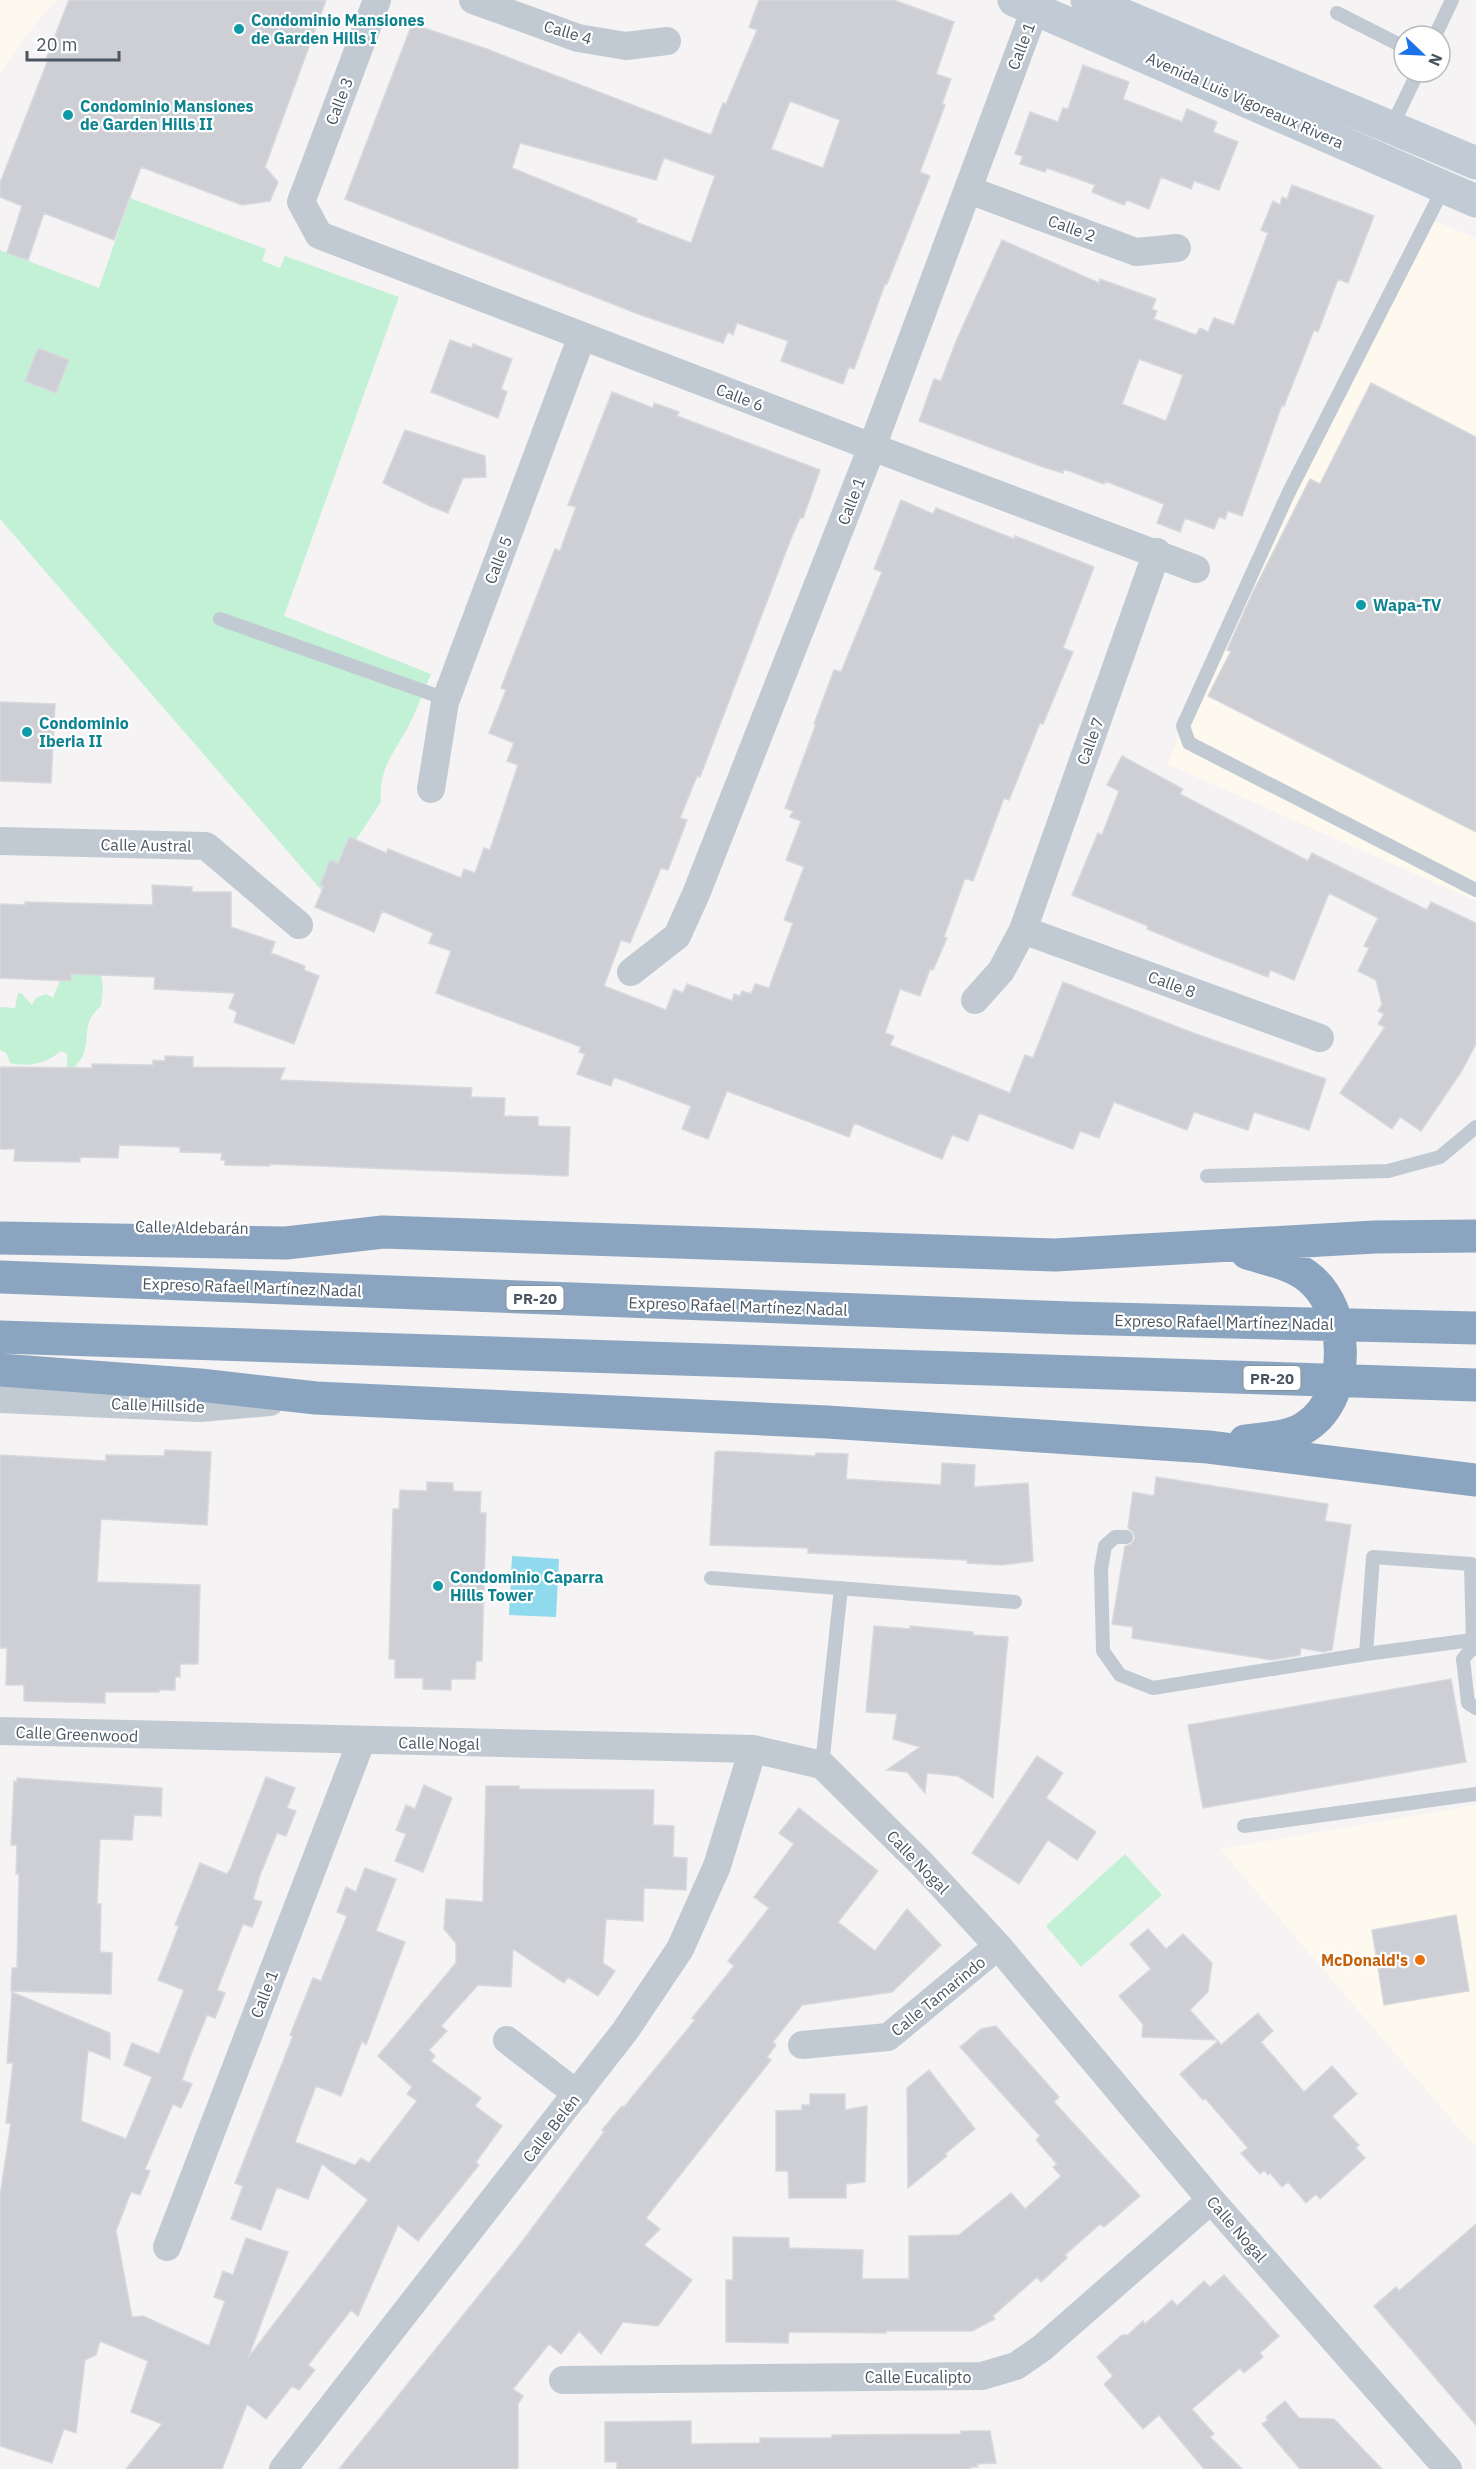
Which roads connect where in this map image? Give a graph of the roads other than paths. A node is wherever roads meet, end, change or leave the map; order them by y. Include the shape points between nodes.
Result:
1 (377, 0) edge
2 (473, 0) edge
3 (1087, 0) edge
4 (1452, 0) edge
5 (1025, 4) edge
6 (1337, 13) dead end
7 (1441, 24) edge
8 (1392, 40) edge
9 (667, 41) dead end
10 (1412, 84) edge
11 (1391, 128) junction
12 (1476, 163) edge
13 (1444, 187) junction
14 (969, 190) junction
15 (1476, 201) edge
16 (301, 202) joint
17 (1177, 248) dead end
18 (582, 336) junction
19 (872, 447) junction
20 (1157, 552) junction
21 (1196, 568) dead end
22 (220, 619) dead end
23 (446, 699) junction
24 (431, 789) dead end
25 (0, 841) edge
26 (1476, 890) edge
27 (299, 925) dead end
28 (1023, 930) junction
29 (631, 972) dead end
30 (975, 1000) dead end
31 (1320, 1038) dead end
32 (1476, 1127) edge
33 (1207, 1176) dead end
34 (0, 1222) edge
35 (383, 1232) junction
36 (1476, 1236) edge
37 (0, 1238) edge
38 (1223, 1245) junction
39 (0, 1277) edge
40 (1476, 1328) edge
41 (0, 1337) edge
42 (0, 1370) edge
43 (1476, 1385) edge
44 (316, 1398) junction
45 (0, 1399) edge
46 (1208, 1447) junction
47 (1476, 1480) edge
48 (1126, 1537) dead end
49 (711, 1578) dead end
50 (841, 1588) junction
51 (1015, 1602) dead end
52 (1474, 1645) edge
53 (1366, 1654) junction
54 (1476, 1708) edge
55 (0, 1731) edge
56 (155, 1736) joint
57 (361, 1742) junction
58 (753, 1749) junction
59 (822, 1765) junction
60 (1476, 1794) edge
61 (1244, 1826) dead end
62 (998, 1946) junction
63 (507, 2040) dead end
64 (802, 2044) dead end
65 (577, 2094) junction
66 (1211, 2200) junction
67 (166, 2247) dead end
68 (563, 2379) dead end
69 (283, 2469) edge
70 (1448, 2469) edge

1 - 16 street, Calle 3
2 - 9 street, Calle 4 via 578,38 626,46
3 - 11 main road, Avenida Luis Vigoreaux Rivera
4 - 7 lane
5 - 13 main road, Avenida Luis Vigoreaux Rivera
5 - 14 street, Calle 1
6 - 8 lane
10 - 11 lane
11 - 12 main road, Avenida Luis Vigoreaux Rivera
13 - 15 main road, Avenida Luis Vigoreaux Rivera
13 - 26 lane via 1288,494 1183,726 1189,743
14 - 17 street, Calle 2 via 1136,252
14 - 19 street, Calle 1
16 - 18 street, Calle 6 via 320,235
18 - 19 street, Calle 6
18 - 23 street, Calle 5
19 - 20 street, Calle 6
19 - 29 street, Calle 1 via 677,936
20 - 21 street, Calle 6
20 - 28 street, Calle 7
22 - 23 lane
23 - 24 street, Calle 5
25 - 27 street, Calle Austral via 206,846
28 - 30 street, Calle 7 via 1002,971
28 - 31 street, Calle 8
32 - 33 lane via 1440,1157 1388,1171
34 - 35 street, Calle Aldebarán
35 - 37 highway via 286,1243
35 - 38 highway via 1055,1255
36 - 38 highway
38 - 46 highway via 1290,1265 1308,1276 1333,1311 1340,1338 1339,1366 1323,1413 1307,1427
39 - 40 highway, Expreso Rafael Martínez Nadal / PR-20 via 1070,1318
41 - 43 highway, PR-20
42 - 44 highway
44 - 45 street, Calle Hillside via 201,1408
44 - 46 highway via 827,1422
46 - 47 highway
48 - 53 lane via 1115,1537 1105,1546 1101,1569 1103,1651 1120,1675 1153,1688
49 - 50 lane
50 - 51 lane
50 - 59 lane
52 - 53 lane
52 - 53 lane via 1471,1564 1373,1557
52 - 54 lane via 1463,1659 1468,1703
55 - 56 street, Calle Greenwood
56 - 57 street, Calle Nogal
57 - 58 street, Calle Nogal
57 - 67 street, Calle 1
58 - 59 street, Calle Nogal
58 - 65 street, Calle Belén via 717,1866 680,1949
59 - 62 street, Calle Nogal
60 - 61 lane
62 - 64 street, Calle Tamarindo via 888,2037
62 - 66 street, Calle Nogal
63 - 65 street
65 - 69 street, Calle Belén
66 - 68 street, Calle Eucalipto via 1042,2348 1016,2366 982,2376
66 - 70 street, Calle Nogal

